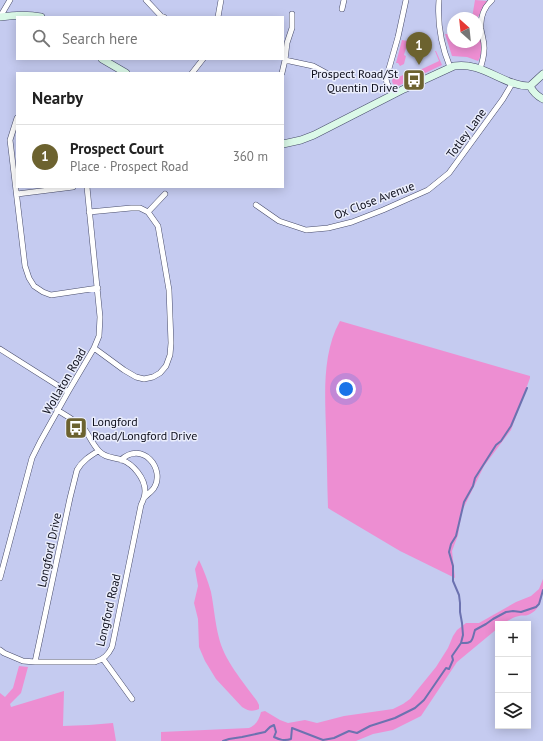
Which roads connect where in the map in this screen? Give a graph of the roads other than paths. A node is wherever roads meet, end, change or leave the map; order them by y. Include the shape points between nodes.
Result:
1 (10, 0) edge
2 (146, 0) edge
3 (221, 0) edge
4 (344, 0) edge
5 (406, 0) edge
6 (439, 0) edge
7 (492, 0) edge
8 (342, 9) dead end
9 (292, 14) dead end
10 (36, 16) edge
11 (161, 16) edge
12 (218, 16) edge
13 (0, 17) edge
14 (104, 60) edge
15 (202, 60) edge
16 (285, 60) junction
17 (450, 67) junction
18 (480, 69) junction
19 (124, 72) edge
20 (193, 72) edge
21 (282, 72) edge
22 (326, 73) dead end
23 (543, 74) edge
24 (513, 82) junction
25 (530, 86) junction
26 (393, 95) junction
27 (543, 99) edge
28 (16, 121) edge
29 (284, 144) edge
30 (16, 186) edge
31 (16, 188) edge
32 (65, 188) edge
33 (87, 188) edge
34 (428, 190) joint
35 (17, 194) junction
36 (165, 194) dead end
37 (258, 209) dead end
38 (89, 212) junction
39 (148, 212) junction
40 (98, 288) junction
41 (94, 348) junction
42 (0, 349) edge
43 (68, 392) junction
44 (58, 410) junction
45 (98, 451) junction
46 (121, 460) junction
47 (144, 497) junction
48 (0, 578) edge
49 (0, 650) edge
50 (103, 658) junction
51 (35, 662) junction
52 (132, 698) dead end

1 - 13 street
2 - 11 street
3 - 12 street
4 - 8 street
5 - 26 street via 386,79
6 - 17 street via 438,26
7 - 18 street via 481,22 484,50
9 - 16 street via 292,28
10 - 13 street
14 - 19 street
15 - 20 street
16 - 21 street
16 - 22 street via 313,66
17 - 18 street via 464,65
17 - 26 street
18 - 24 street
23 - 25 street
24 - 25 street
24 - 34 street, Totley Lane via 449,173
25 - 27 street via 533,92
26 - 29 street via 314,135
28 - 30 street via 10,140
31 - 35 street
32 - 35 street
33 - 38 street, Wollaton Road
34 - 37 street, Ox Close Avenue via 383,210 328,228 306,230 279,221
35 - 40 street via 25,266 28,278 34,286 51,295
36 - 39 street
38 - 39 street via 140,208
38 - 40 street, Wollaton Road
39 - 41 street via 158,226 169,290 171,343 166,366 153,377 136,378
40 - 41 street, Wollaton Road via 100,327
41 - 43 street, Wollaton Road
42 - 43 street
43 - 44 street, Wollaton Road
44 - 45 street via 84,429
44 - 48 street, Wollaton Road via 32,458
45 - 46 street, Longford Road
45 - 51 street, Longford Drive via 77,470
46 - 47 street, Longford Road via 133,467 142,480 145,487
46 - 47 street, Longford Road via 132,453 150,458 157,477 154,487
47 - 50 street, Longford Road via 112,647 110,653
49 - 51 street via 23,661
50 - 51 street, Longford Road via 95,662
50 - 52 street

